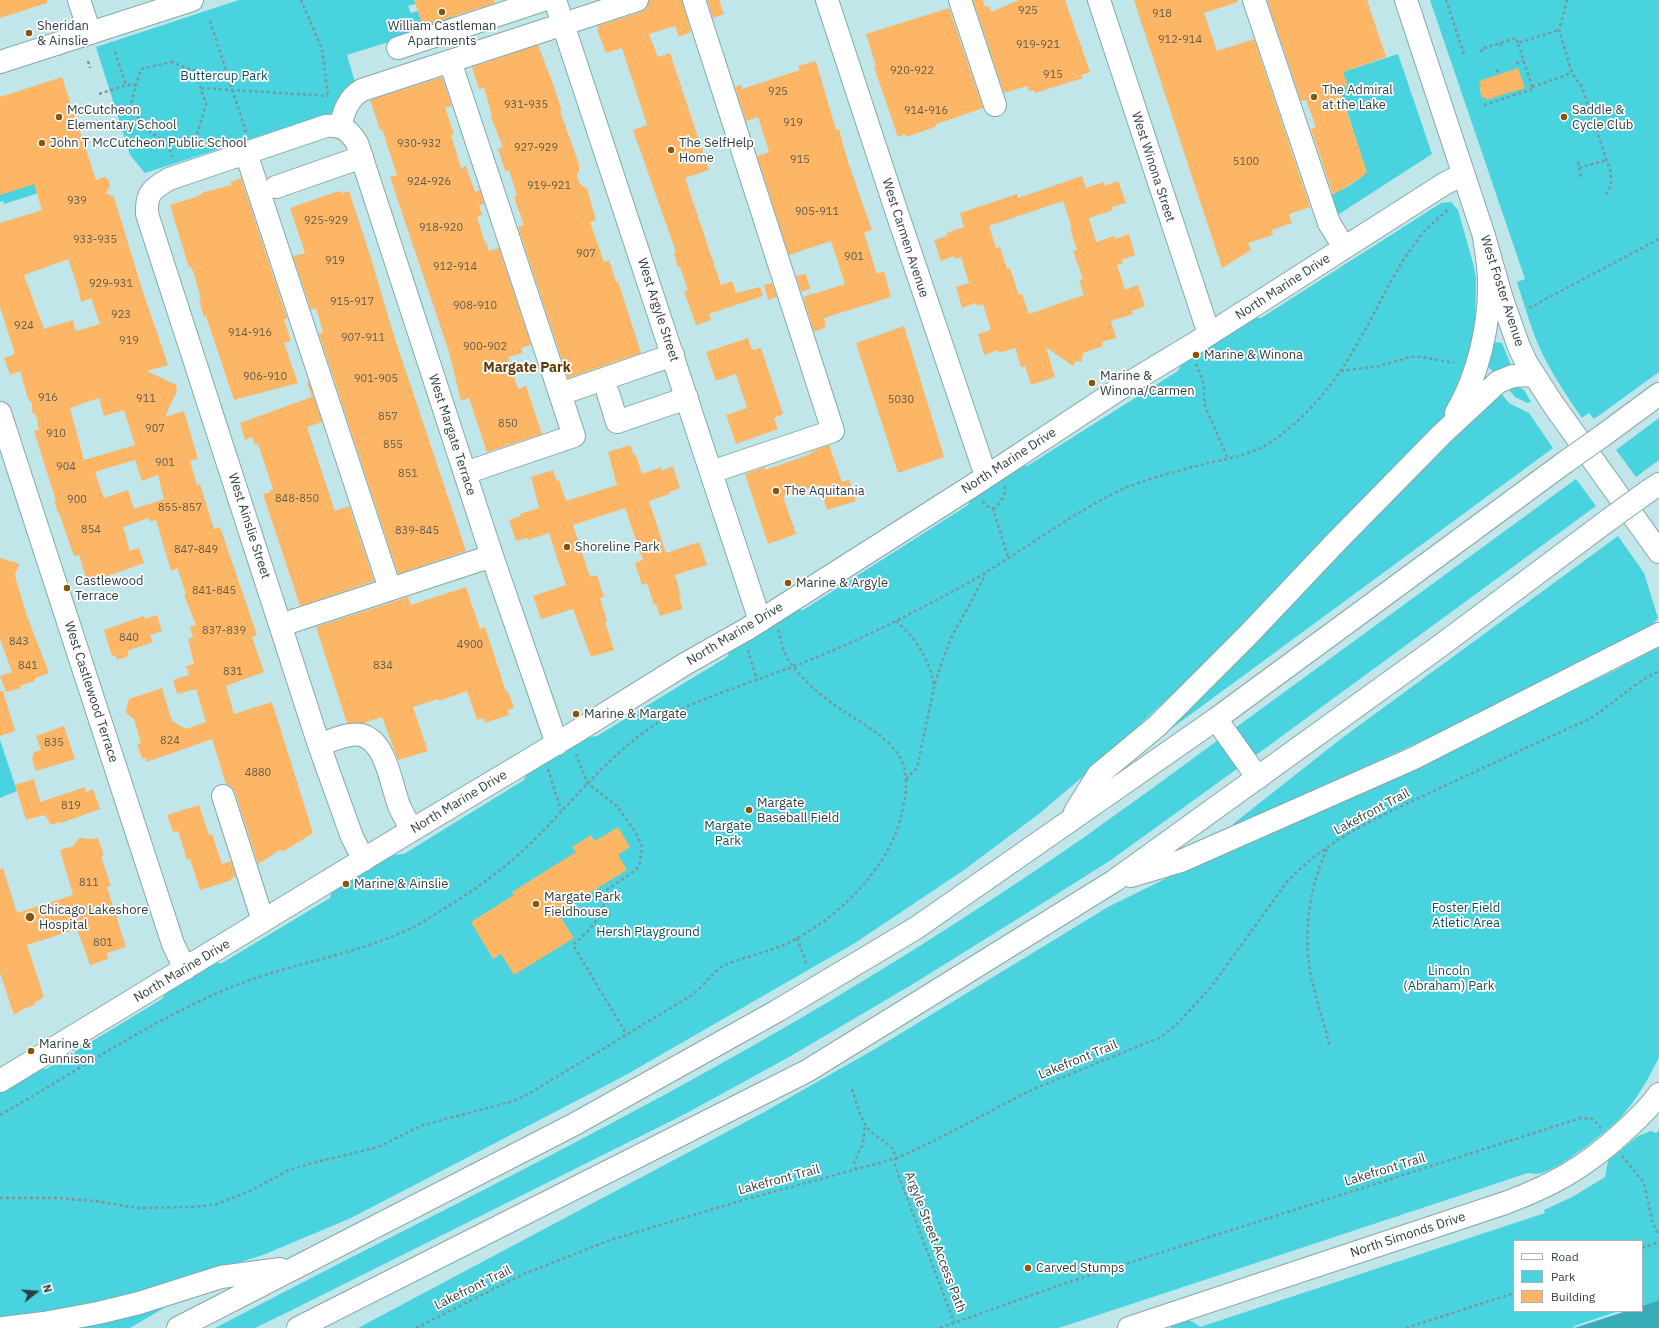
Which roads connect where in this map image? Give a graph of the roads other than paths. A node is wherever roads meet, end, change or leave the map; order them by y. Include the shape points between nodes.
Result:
1 (79, 0) edge
2 (192, 0) edge
3 (543, 0) edge
4 (555, 0) edge
5 (637, 0) edge
6 (694, 0) edge
7 (827, 0) edge
8 (960, 0) edge
9 (1099, 0) edge
10 (1254, 0) edge
11 (1406, 0) edge
12 (564, 24) junction
13 (90, 33) junction
14 (398, 48) dead end
15 (450, 61) junction
16 (0, 62) edge
17 (995, 105) dead end
18 (342, 128) junction
19 (246, 143) junction
20 (362, 157) junction
21 (1463, 174) junction
22 (276, 187) dead end
23 (1484, 236) junction
24 (1344, 247) junction
25 (1209, 334) junction
26 (673, 356) junction
27 (1534, 374) junction
28 (608, 393) dead end
29 (560, 394) junction
30 (1659, 394) edge
31 (687, 398) junction
32 (0, 413) edge
33 (1442, 434) junction
34 (711, 472) junction
35 (465, 473) junction
36 (986, 476) junction
37 (1653, 488) edge
38 (1659, 552) edge
39 (492, 556) junction
40 (390, 589) junction
41 (760, 620) junction
42 (280, 625) junction
43 (1659, 634) edge
44 (1216, 719) junction
45 (556, 744) junction
46 (319, 745) junction
47 (1258, 778) junction
48 (223, 796) dead end
49 (1069, 822) junction
50 (412, 830) junction
51 (364, 860) junction
52 (1114, 881) junction
53 (263, 921) junction
54 (185, 969) junction
55 (1, 1076) edge
56 (1655, 1107) edge
57 (295, 1267) junction
58 (3, 1328) edge
59 (178, 1328) edge
60 (300, 1328) edge
61 (1129, 1328) edge

1 - 13 main road
2 - 13 main road
3 - 14 main road
4 - 12 main road, West Argyle Street
5 - 12 main road
6 - 34 main road via 833,431
7 - 36 main road, West Carmen Avenue via 896,213
8 - 17 main road
9 - 25 main road, West Winona Street
10 - 24 main road via 1329,223
11 - 21 main road, West Foster Avenue
12 - 15 main road
12 - 26 main road, West Argyle Street
13 - 16 main road
15 - 18 main road via 362,90 354,95 344,110
15 - 29 main road
18 - 19 main road via 336,125 326,126
18 - 20 main road, West Margate Terrace via 357,143
19 - 40 main road
19 - 42 main road, West Ainslie Street via 169,179 152,190 147,202 147,214
20 - 22 main road
20 - 35 main road, West Margate Terrace
21 - 23 main road, West Foster Avenue
21 - 24 main road, North Marine Drive
23 - 27 main road, West Foster Avenue via 1513,330
23 - 33 main road via 1489,288 1483,338 1467,393
24 - 25 main road, North Marine Drive
25 - 36 main road, North Marine Drive
26 - 29 main road
26 - 31 main road, West Argyle Street
27 - 33 main road via 1513,376 1498,382
27 - 38 main road, West Foster Avenue
28 - 31 main road via 617,422
29 - 35 main road via 574,436
30 - 44 main road, bridge
31 - 34 main road, West Argyle Street
32 - 54 main road, West Castlewood Terrace via 172,944
33 - 49 main road via 1247,636 1168,714 1098,775
34 - 41 main road, West Argyle Street
35 - 39 main road, West Margate Terrace
36 - 41 main road, North Marine Drive
37 - 47 main road, bridge
39 - 40 main road
39 - 45 main road, West Margate Terrace
40 - 42 main road
41 - 45 main road, North Marine Drive
42 - 46 main road, West Ainslie Street
43 - 52 main road via 1412,759 1181,861
44 - 47 main road
44 - 49 main road
45 - 50 main road, North Marine Drive
46 - 50 main road via 344,736 361,735 374,741 381,752 400,808
46 - 51 main road, West Ainslie Street via 352,837
47 - 52 main road
48 - 53 main road
49 - 57 main road via 916,928 777,1011 574,1125
50 - 51 main road, North Marine Drive
51 - 53 main road, North Marine Drive
52 - 60 main road via 807,1071
53 - 54 main road, North Marine Drive
54 - 55 main road, North Marine Drive
56 - 61 main road, North Simonds Drive via 1573,1172 1539,1190
57 - 58 main road via 221,1277 98,1313
57 - 59 main road

